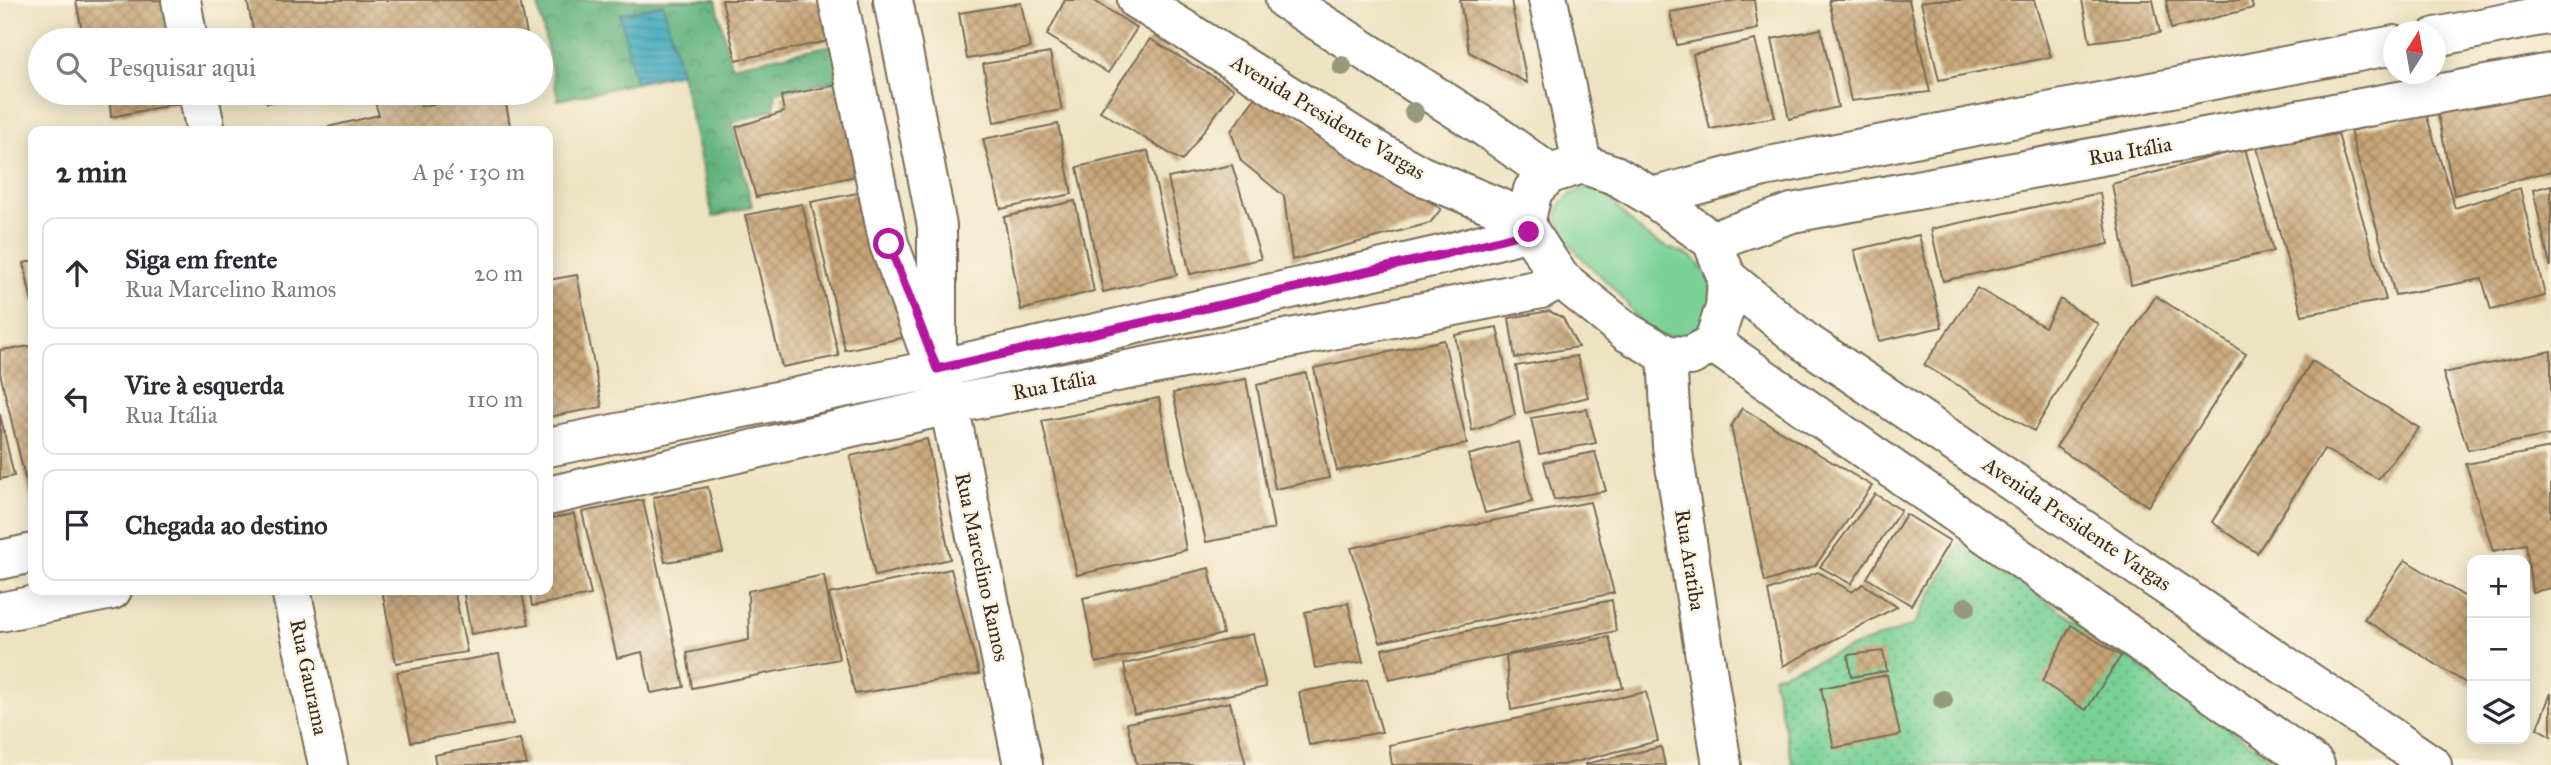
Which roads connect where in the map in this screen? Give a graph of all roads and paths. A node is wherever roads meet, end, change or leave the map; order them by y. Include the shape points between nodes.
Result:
1 (181, 0) edge
2 (838, 0) edge
3 (893, 0) edge
4 (1137, 0) edge
5 (1285, 0) edge
6 (1548, 0) edge
7 (2551, 15) edge
8 (186, 28) edge
9 (2446, 35) edge
10 (2383, 47) edge
11 (2551, 73) edge
12 (201, 105) edge
13 (205, 126) edge
14 (1566, 169) junction
15 (1653, 197) junction
16 (1528, 225) junction
17 (1712, 241) junction
18 (1560, 278) junction
19 (1727, 278) junction
20 (1713, 343) junction
21 (1667, 355) junction
22 (937, 369) junction
23 (949, 405) junction
24 (553, 446) edge
25 (553, 495) edge
26 (28, 554) edge
27 (0, 560) edge
28 (87, 595) edge
29 (291, 595) edge
30 (0, 612) edge
31 (328, 765) edge
32 (1023, 765) edge
33 (1722, 765) edge
34 (2315, 765) edge
35 (2431, 765) edge

1 - 8 main road
2 - 22 main road, Rua Marcelino Ramos via 889,244
3 - 22 main road, Rua Marcelino Ramos via 937,226
4 - 16 main road, Avenida Presidente Vargas via 1382,154
5 - 14 main road via 1489,130
6 - 14 main road
7 - 9 main road
10 - 15 main road via 1764,167
11 - 17 main road, Rua Itália via 1792,213
12 - 13 main road
14 - 15 main road via 1615,175
14 - 16 main road via 1533,190
15 - 17 main road
16 - 18 main road
16 - 22 main road, Rua Itália via 1445,254
17 - 19 main road, Avenida Presidente Vargas
18 - 21 main road via 1627,332
18 - 23 main road, Rua Itália via 1541,289
19 - 20 main road, Avenida Presidente Vargas via 1726,308
19 - 35 main road, Avenida Presidente Vargas via 1804,341
20 - 21 main road via 1691,356
20 - 34 main road
21 - 33 main road, Rua Aratiba via 1672,446
22 - 23 main road, Rua Marcelino Ramos
22 - 24 main road, Rua Itália
23 - 25 main road, Rua Itália
23 - 32 main road, Rua Marcelino Ramos
26 - 27 main road
28 - 30 main road
29 - 31 main road, Rua Gaurama

